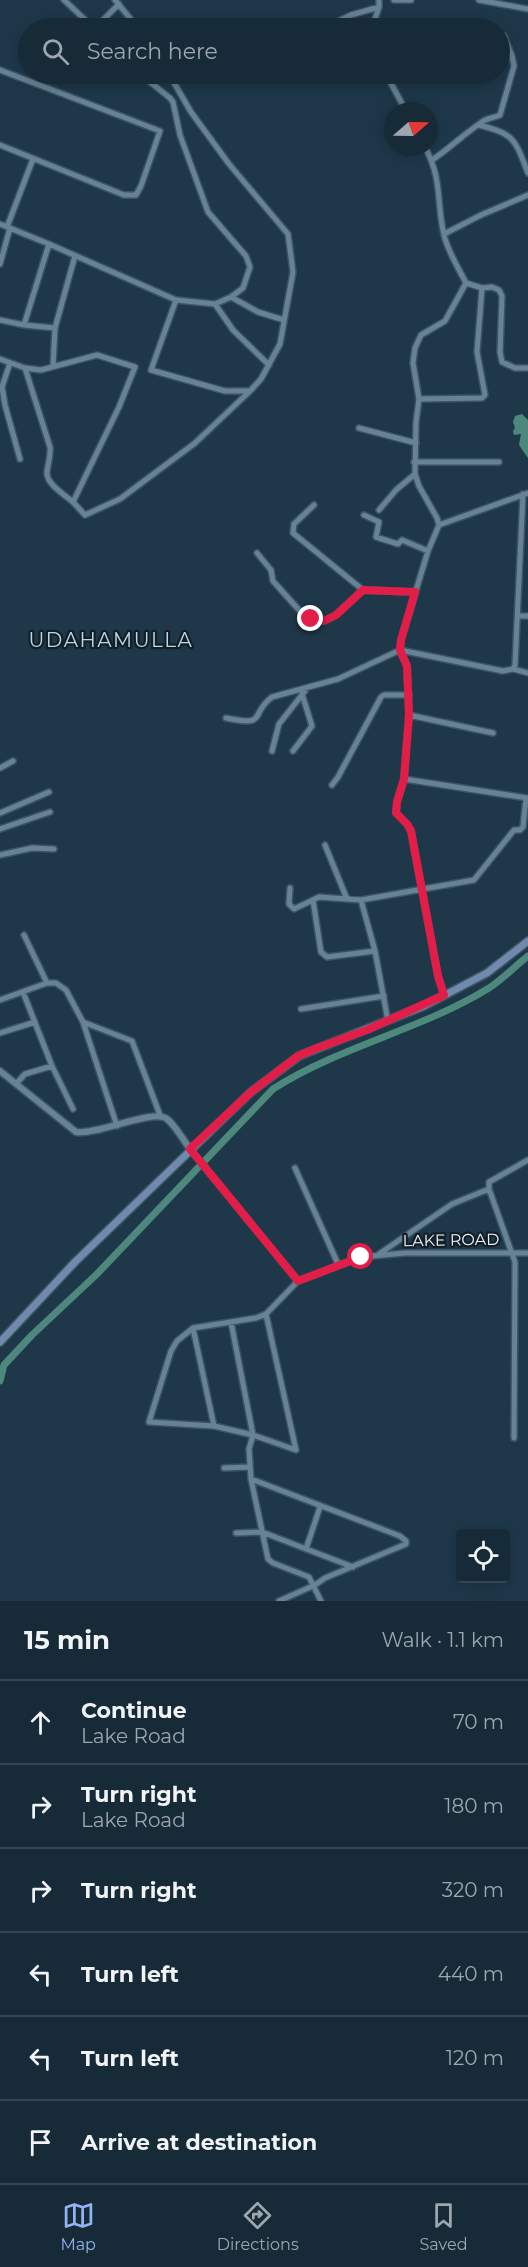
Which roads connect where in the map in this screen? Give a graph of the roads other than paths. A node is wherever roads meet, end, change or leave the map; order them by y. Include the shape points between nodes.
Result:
1 (64, 0) edge
2 (394, 0) edge
3 (411, 0) edge
4 (479, 0) edge
5 (117, 2) edge
6 (379, 3) edge
7 (528, 9) edge
8 (83, 18) edge
9 (103, 18) edge
10 (130, 18) edge
11 (345, 18) edge
12 (375, 18) edge
13 (510, 51) edge
14 (0, 70) edge
15 (18, 77) edge
16 (510, 82) edge
17 (37, 84) edge
18 (152, 84) edge
19 (175, 84) edge
20 (391, 84) edge
21 (510, 84) edge
22 (401, 102) edge
23 (478, 125) junction
24 (0, 145) edge
25 (430, 156) edge
26 (33, 159) junction
27 (432, 160) junction
28 (528, 173) edge
29 (528, 195) edge
30 (0, 224) edge
31 (8, 227) junction
32 (444, 234) junction
33 (49, 244) junction
34 (75, 256) junction
35 (0, 264) edge
36 (466, 283) junction
37 (482, 288) junction
38 (231, 297) junction
39 (176, 300) junction
40 (215, 304) junction
41 (0, 320) edge
42 (284, 320) junction
43 (24, 325) junction
44 (55, 328) junction
45 (0, 359) edge
46 (10, 363) junction
47 (269, 365) junction
48 (53, 366) junction
49 (528, 366) edge
50 (135, 367) junction
51 (25, 368) junction
52 (151, 370) junction
53 (250, 391) junction
54 (419, 399) junction
55 (359, 428) dead end
56 (416, 443) junction
57 (20, 459) dead end
58 (414, 462) junction
59 (499, 462) dead end
60 (415, 474) junction
61 (525, 493) edge
62 (73, 502) junction
63 (314, 505) dead end
64 (379, 510) dead end
65 (364, 514) dead end
66 (439, 525) junction
67 (428, 552) junction
68 (257, 553) dead end
69 (363, 590) junction
70 (415, 592) junction
71 (519, 616) junction
72 (528, 616) edge
73 (400, 650) junction
74 (513, 669) junction
75 (528, 673) edge
76 (304, 692) junction
77 (410, 695) junction
78 (409, 715) junction
79 (226, 718) dead end
80 (493, 732) dead end
81 (293, 751) dead end
82 (272, 752) dead end
83 (13, 761) dead end
84 (0, 768) edge
85 (404, 779) junction
86 (332, 785) dead end
87 (49, 792) dead end
88 (527, 798) edge
89 (50, 812) dead end
90 (0, 813) edge
91 (0, 829) edge
92 (325, 845) dead end
93 (54, 849) dead end
94 (0, 855) edge
95 (290, 888) dead end
96 (422, 888) junction
97 (347, 899) junction
98 (313, 900) junction
99 (361, 900) junction
100 (24, 935) dead end
101 (528, 941) edge
102 (375, 951) junction
103 (47, 983) junction
104 (23, 992) junction
105 (444, 995) junction
106 (384, 996) junction
107 (0, 1000) edge
108 (301, 1009) dead end
109 (388, 1021) junction
110 (35, 1022) junction
111 (83, 1022) junction
112 (0, 1033) edge
113 (52, 1066) junction
114 (0, 1071) edge
115 (16, 1084) junction
116 (73, 1109) dead end
117 (160, 1115) junction
118 (117, 1126) junction
119 (193, 1152) junction
120 (528, 1160) edge
121 (295, 1168) dead end
122 (489, 1189) junction
123 (512, 1252) junction
124 (528, 1253) edge
125 (378, 1255) junction
126 (338, 1264) junction
127 (298, 1281) junction
128 (266, 1314) junction
129 (231, 1322) junction
130 (193, 1328) junction
131 (0, 1342) edge
132 (214, 1426) junction
133 (253, 1435) junction
134 (514, 1438) dead end
135 (249, 1467) junction
136 (224, 1468) dead end
137 (251, 1479) junction
138 (320, 1507) junction
139 (262, 1532) junction
140 (236, 1533) dead end
141 (306, 1549) junction
142 (353, 1567) junction
143 (315, 1585) junction
144 (279, 1601) edge
145 (321, 1601) edge

1 - 8 street
2 - 3 street
4 - 7 street
5 - 9 street
5 - 10 street
6 - 11 street
6 - 12 street
13 - 16 street via 514,66
14 - 15 street
17 - 26 street via 160,130 136,195 124,195
18 - 38 street via 170,98 208,212 246,256 249,275 243,288
19 - 42 street via 229,164 288,234 293,272
20 - 22 street
21 - 23 street via 500,115
23 - 27 street
23 - 28 street via 496,129 515,141
24 - 26 street
25 - 27 street
26 - 31 street
27 - 32 street via 439,182
29 - 32 street
30 - 31 street
31 - 33 street
31 - 35 street
32 - 36 street
33 - 34 street
33 - 43 street
34 - 39 street
34 - 44 street
36 - 37 street
36 - 54 street via 446,321 421,336 415,348 413,363
37 - 49 street via 492,287 502,296 502,362 515,368
37 - 54 street via 477,351 485,395 473,399
38 - 40 street
38 - 42 street via 258,312
39 - 40 street
39 - 52 street
40 - 47 street via 233,330
41 - 43 street
42 - 47 street via 280,344
43 - 44 street
44 - 48 street
45 - 46 street
46 - 51 street
46 - 57 street via 2,387
47 - 53 street
48 - 50 street via 97,354
48 - 51 street via 41,370
50 - 52 street
50 - 62 street
51 - 62 street via 50,447 48,479
52 - 53 street via 225,391
53 - 62 street via 195,443 120,499 85,515
54 - 56 street
55 - 56 street
56 - 58 street
58 - 59 street
58 - 60 street
60 - 64 street
60 - 66 street
61 - 66 street
61 - 71 street
63 - 69 street via 294,524 293,533
65 - 67 street via 379,522 376,537 398,544 402,540
66 - 67 street
67 - 70 street
68 - 69 street via 271,570 273,581 311,619 324,621 336,615
69 - 70 street
70 - 73 street
71 - 72 street
71 - 74 street
73 - 74 street via 502,671
73 - 76 street
73 - 77 street via 407,666
74 - 75 street
76 - 79 street via 272,697 254,720
76 - 81 street via 312,726
76 - 82 street via 279,724
77 - 78 street
77 - 86 street via 381,697
78 - 80 street
78 - 85 street
83 - 84 street
85 - 88 street
85 - 96 street via 396,813 411,831
87 - 90 street
88 - 96 street via 523,826 514,830 474,880
89 - 91 street
92 - 97 street
93 - 94 street via 32,848
95 - 98 street via 290,907 294,909
96 - 99 street
96 - 105 street
97 - 98 street
97 - 99 street
98 - 102 street via 323,955
99 - 102 street
100 - 103 street
101 - 105 main road via 487,973
102 - 106 street
103 - 104 street
103 - 111 street via 56,983 66,990
104 - 107 street
104 - 110 street
105 - 109 main road
106 - 108 street
106 - 109 street
109 - 119 main road via 298,1056 251,1092
110 - 112 street
110 - 113 street
111 - 117 street via 132,1041
111 - 118 street
113 - 115 street via 25,1074
113 - 116 street
114 - 115 street
115 - 118 street via 76,1132
117 - 118 street
117 - 119 street via 169,1120
119 - 127 street
119 - 131 main road via 75,1262
120 - 122 street via 489,1182
121 - 126 street
122 - 123 street
122 - 125 street via 452,1204
123 - 124 street, LAKE ROAD
123 - 125 street, LAKE ROAD
123 - 134 street
125 - 126 street, LAKE ROAD
126 - 127 street, LAKE ROAD
127 - 128 street
128 - 129 street
128 - 133 street via 296,1450
129 - 130 street
129 - 133 street
130 - 132 street
130 - 132 street via 171,1351 149,1422
132 - 133 street
133 - 135 street
135 - 136 street
135 - 137 street
137 - 138 street
137 - 139 street
138 - 141 street
138 - 142 street via 404,1538 406,1544
139 - 140 street
139 - 141 street
139 - 143 street via 268,1559 309,1577
141 - 142 street
142 - 143 street
143 - 144 street
143 - 145 street

